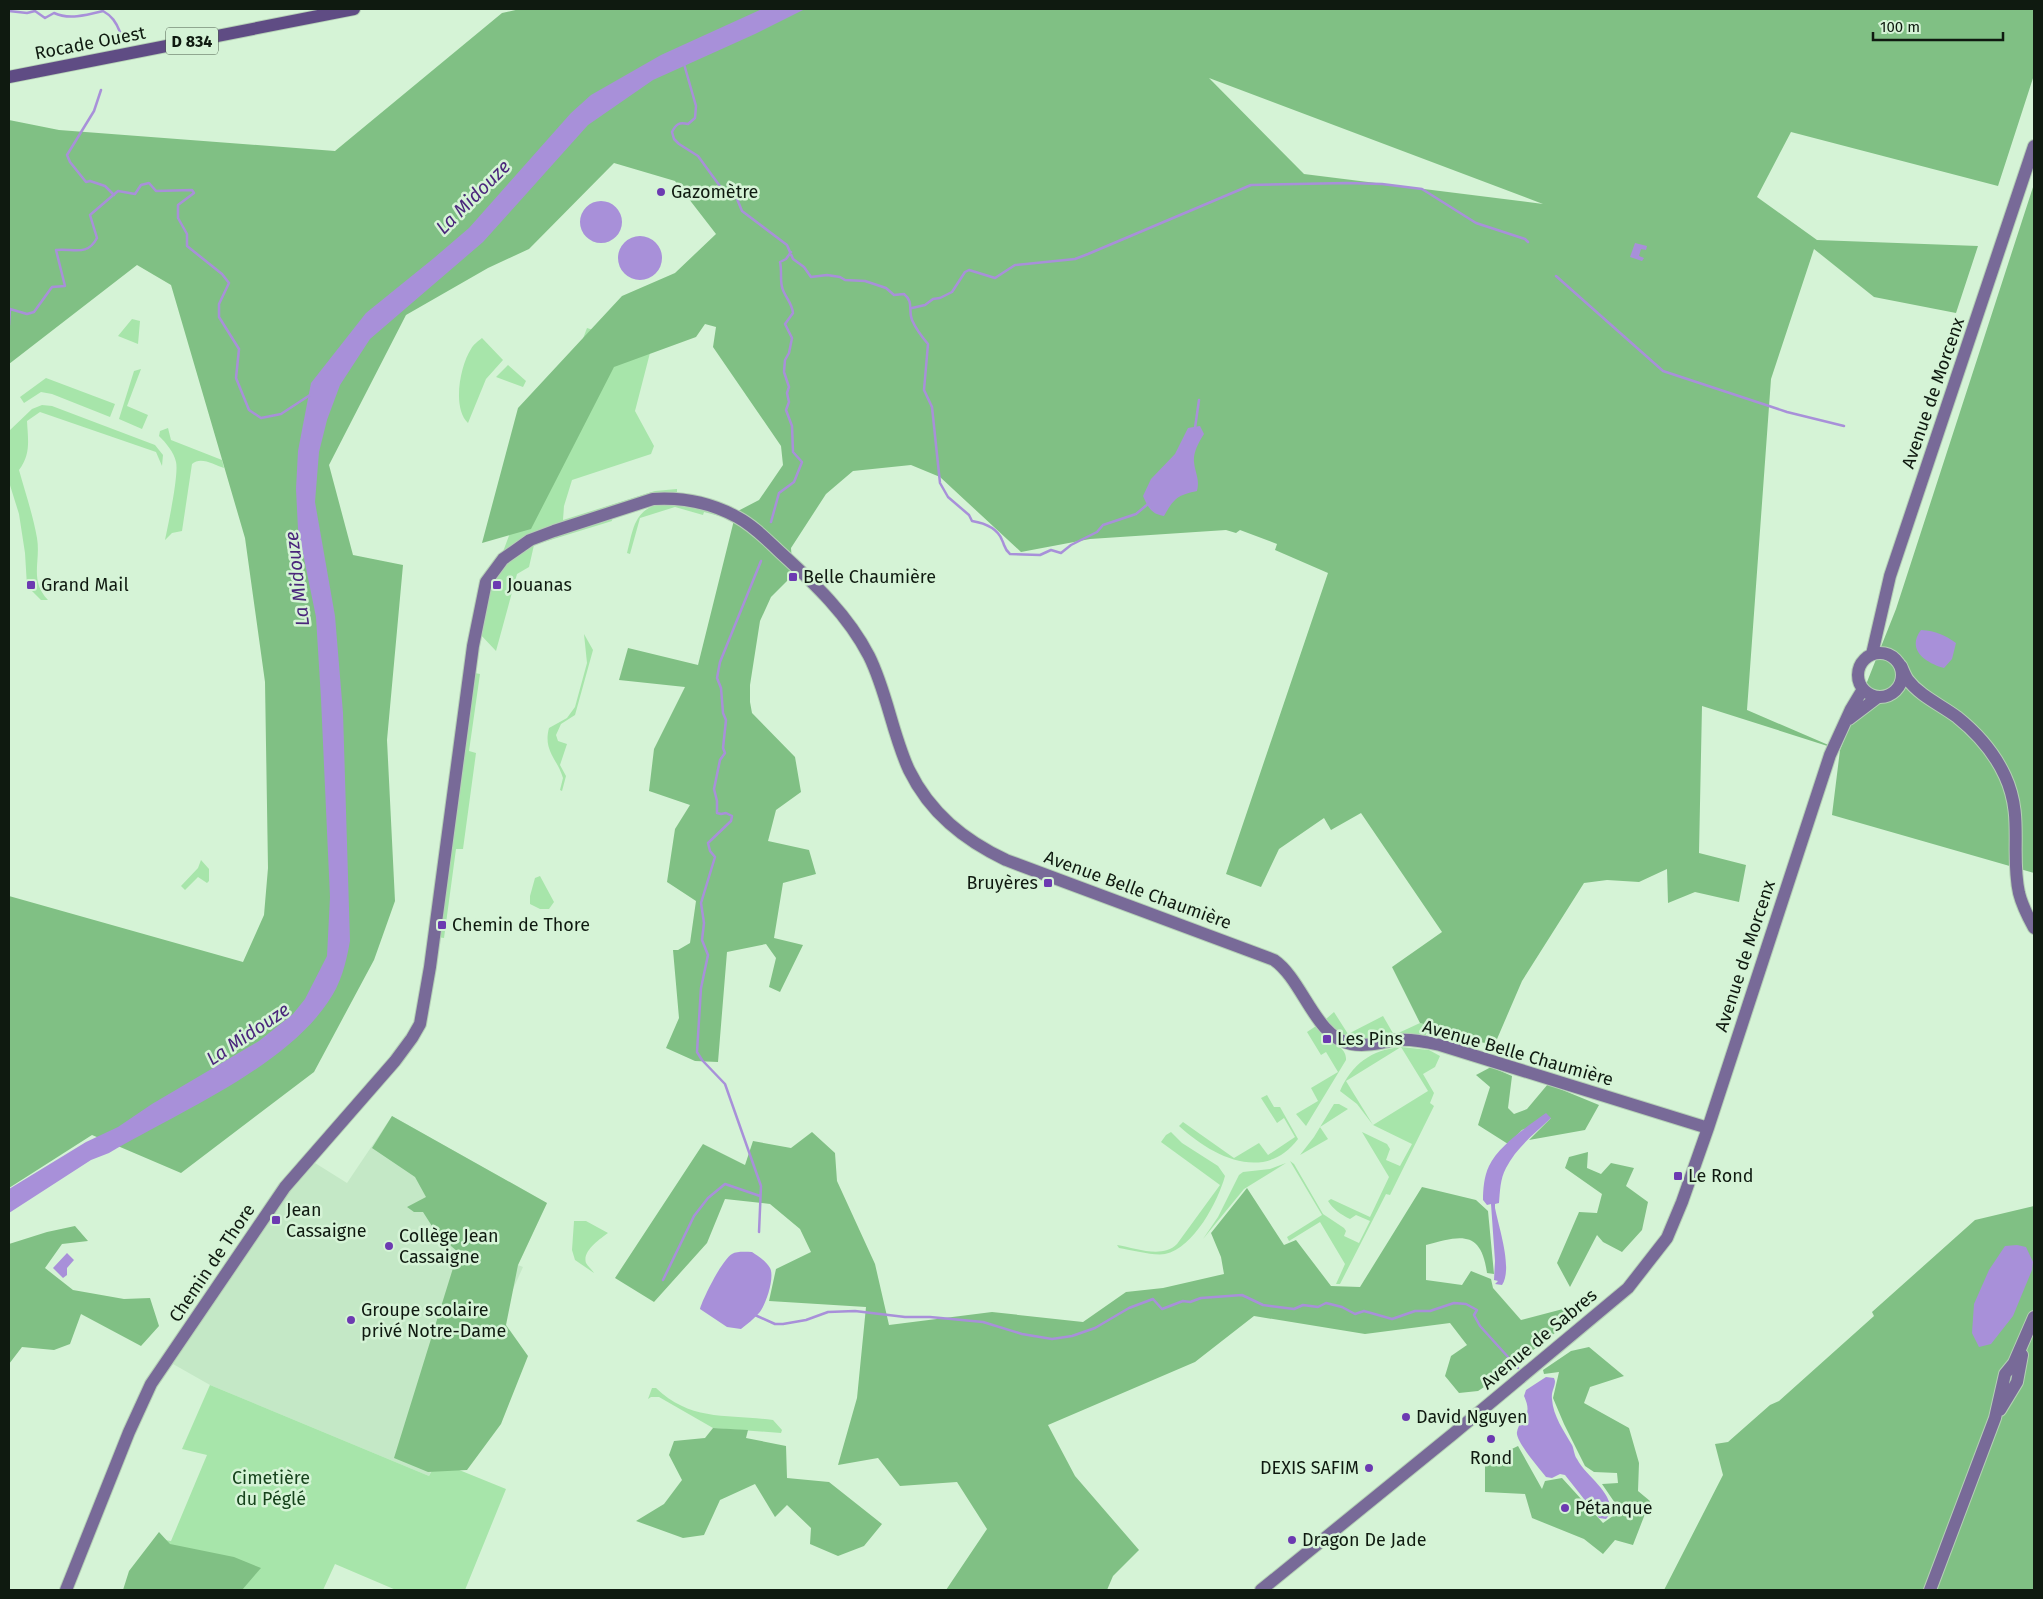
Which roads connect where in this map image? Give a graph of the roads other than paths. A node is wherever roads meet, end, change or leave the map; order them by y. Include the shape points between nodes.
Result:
1 (354, 9) edge
2 (9, 73) edge
3 (30, 73) junction
4 (9, 77) edge
5 (2034, 146) edge
6 (686, 500) joint
7 (1882, 610) junction
8 (1886, 653) junction
9 (1872, 654) junction
10 (1901, 666) junction
11 (1863, 689) junction
12 (1894, 692) junction
13 (1878, 697) junction
14 (1928, 698) junction
15 (1845, 723) junction
16 (2034, 928) edge
17 (1708, 1128) junction
18 (1667, 1238) joint
19 (2034, 1317) edge
20 (66, 1590) edge
21 (1261, 1590) edge
22 (1930, 1590) edge

1 - 3 main road, Rocade Ouest / D 834
2 - 3 main road
3 - 4 main road, Rocade Ouest / D 834
5 - 7 street, Avenue de Morcenx via 1890,576
6 - 17 street, Avenue Belle Chaumière via 739,518 799,570 844,616 869,657 909,769 934,809 968,840 1006,860 1269,957 1292,976 1329,1031 1349,1044 1412,1040 1440,1045
6 - 20 street, Chemin de Thore via 654,499 530,540 503,559 486,582 473,646 420,1024 395,1062 285,1187 152,1384 129,1432
7 - 8 street
7 - 9 street, Avenue de Morcenx
8 - 9 street
8 - 10 street
9 - 11 street via 1859,669
10 - 12 street via 1902,680
10 - 14 street via 1907,680
11 - 13 street
11 - 15 street, Avenue de Morcenx
12 - 13 street
12 - 14 street
13 - 15 street
14 - 16 street via 1973,731 2005,776 2016,814 2019,894
15 - 17 street, Avenue de Morcenx via 1818,790
17 - 18 street, Avenue de Morcenx
18 - 21 street, Avenue de Sabres via 1628,1288
19 - 22 street via 2025,1341 2017,1382 1995,1418

